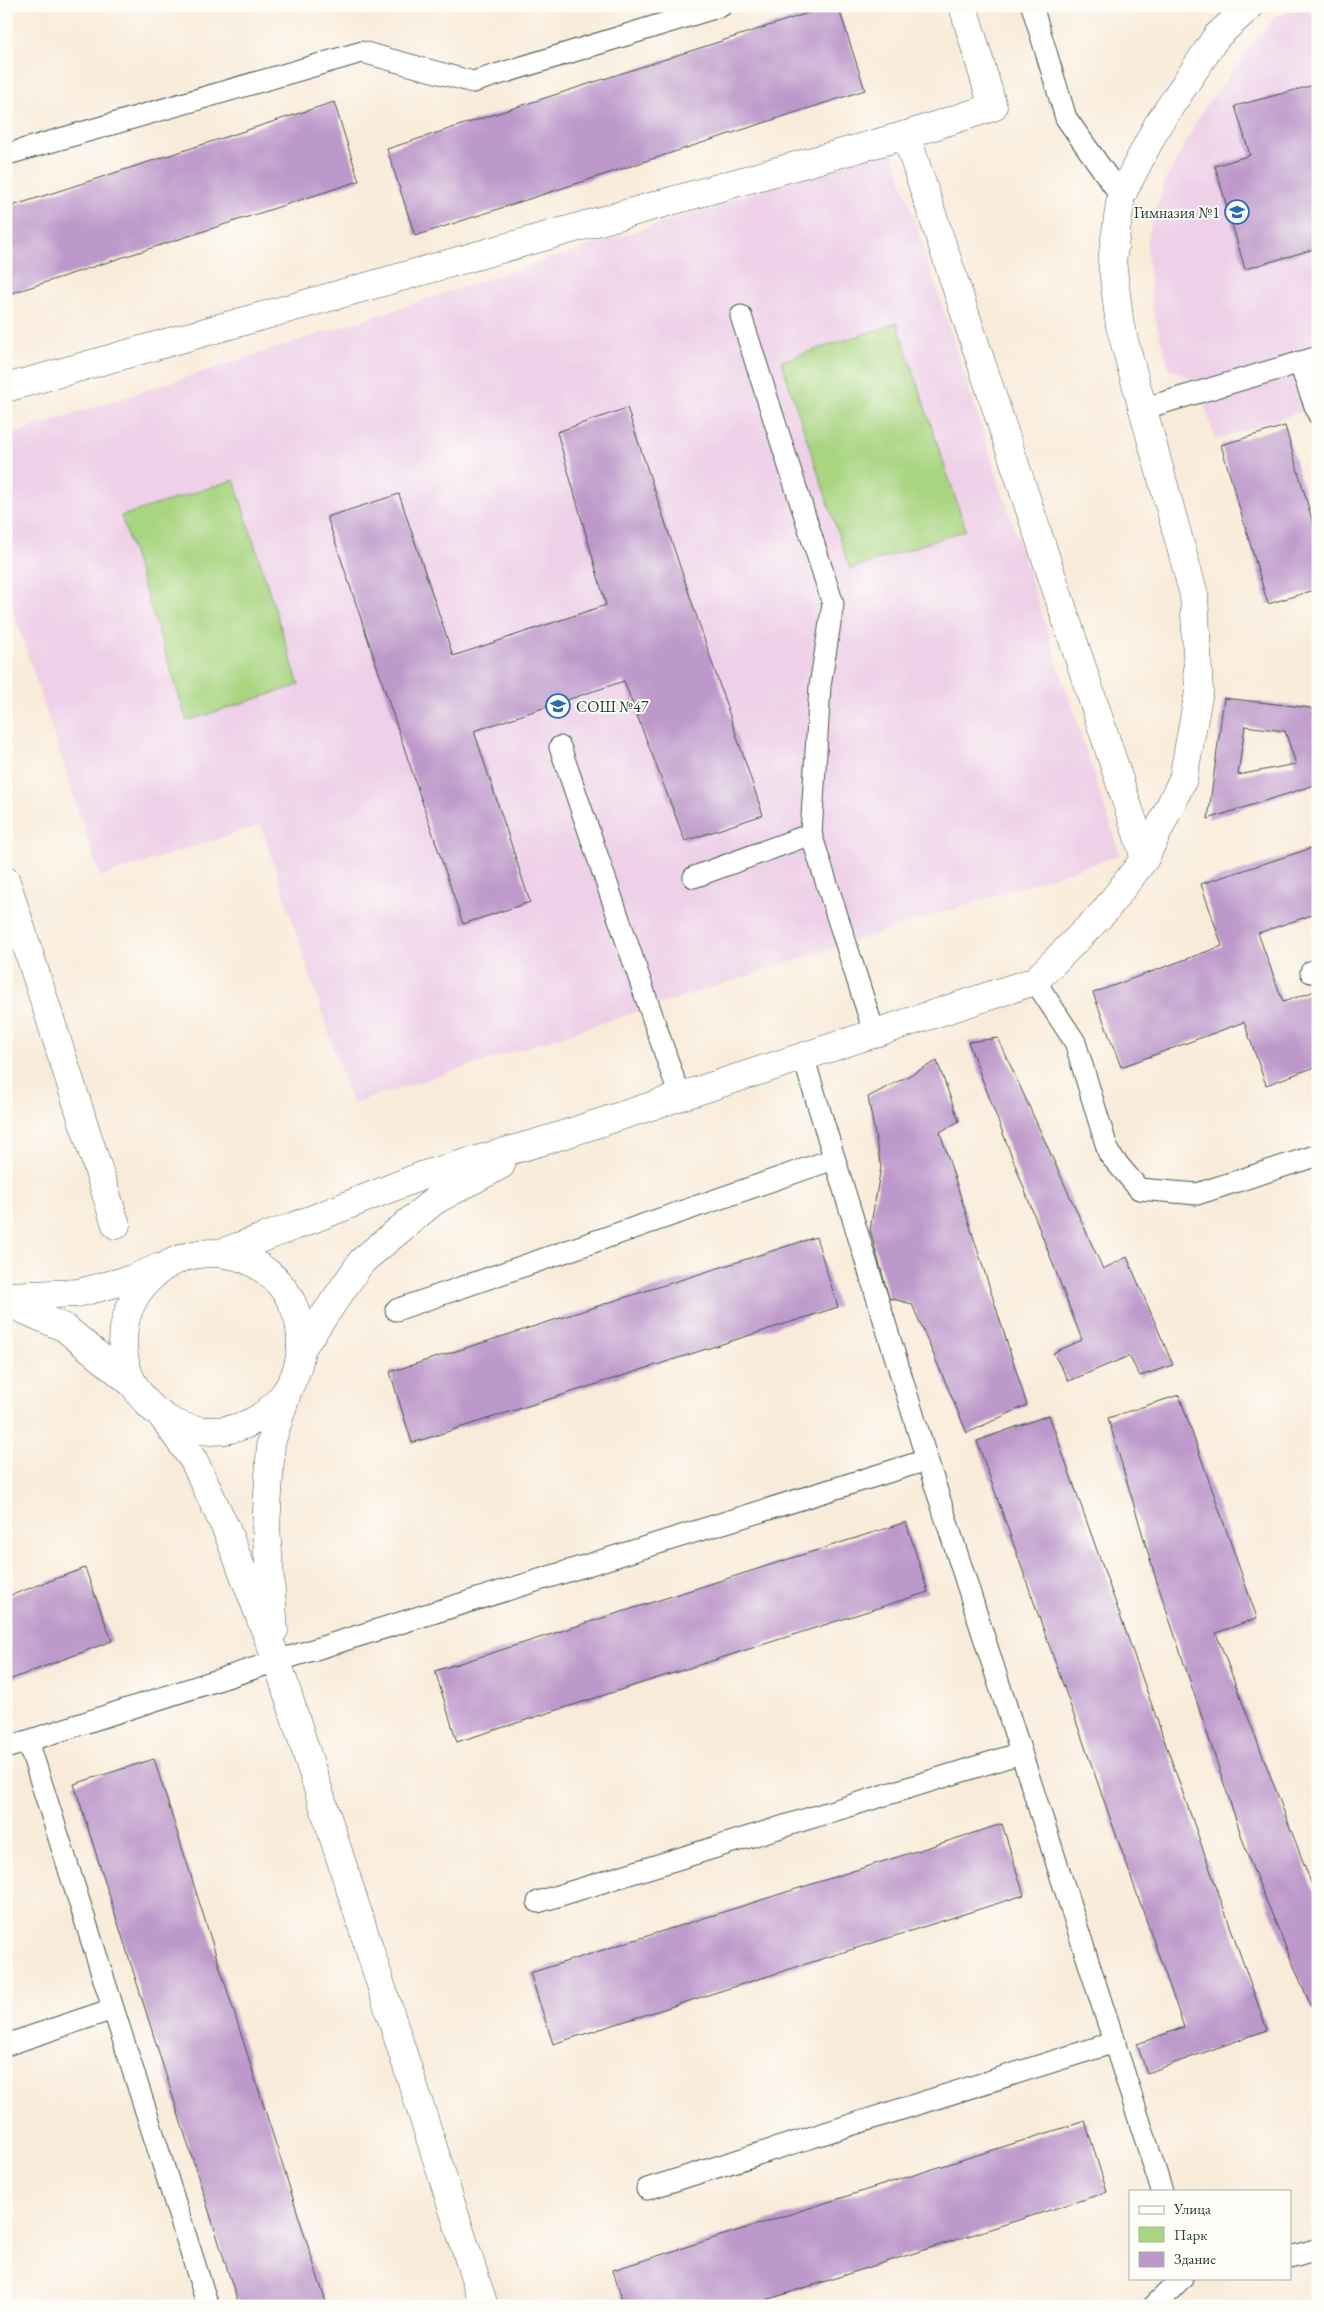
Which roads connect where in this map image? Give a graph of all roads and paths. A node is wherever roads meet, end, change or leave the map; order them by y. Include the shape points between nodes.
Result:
1 (721, 6) edge
2 (964, 6) edge
3 (1032, 6) edge
4 (1250, 6) edge
5 (906, 135) junction
6 (8, 154) dead end
7 (1121, 196) junction
8 (742, 316) dead end
9 (1308, 360) edge
10 (6, 388) edge
11 (1142, 409) junction
12 (1318, 414) edge
13 (560, 747) dead end
14 (811, 834) junction
15 (1145, 858) junction
16 (694, 877) dead end
17 (6, 881) edge
18 (1035, 981) junction
19 (874, 1035) junction
20 (803, 1056) junction
21 (680, 1097) junction
22 (547, 1140) junction
23 (1318, 1155) edge
24 (834, 1159) junction
25 (116, 1225) dead end
26 (221, 1253) junction
27 (168, 1264) junction
28 (6, 1296) edge
29 (6, 1302) edge
30 (396, 1310) dead end
31 (301, 1349) junction
32 (134, 1386) junction
33 (288, 1388) junction
34 (162, 1416) junction
35 (927, 1460) junction
36 (277, 1661) junction
37 (28, 1741) junction
38 (6, 1748) edge
39 (1021, 1753) junction
40 (538, 1902) dead end
41 (114, 2009) junction
42 (1115, 2042) junction
43 (6, 2045) edge
44 (647, 2189) dead end
45 (1162, 2190) edge
46 (1318, 2249) edge
47 (1292, 2256) edge
48 (1180, 2280) edge
49 (208, 2306) edge
50 (484, 2306) edge
51 (1154, 2306) edge

1 - 6 lane via 473,82 362,52
2 - 5 street via 993,108
3 - 7 lane via 1066,118
4 - 7 street via 1217,36 1157,126
5 - 10 street
5 - 15 street
7 - 11 street via 1112,261 1120,326
8 - 14 lane via 832,604 820,686
9 - 11 lane
9 - 12 lane
11 - 15 street via 1194,595 1200,691 1183,779
13 - 21 lane
14 - 16 lane
14 - 19 lane
15 - 18 street via 1104,912
17 - 25 street
18 - 19 street
18 - 23 lane via 1075,1042 1108,1154 1139,1189 1196,1194
19 - 20 street
20 - 21 street
20 - 24 lane
21 - 22 street
22 - 26 street via 424,1175
22 - 31 street via 434,1202 362,1260
24 - 30 lane
24 - 35 lane
26 - 27 street via 197,1254
26 - 31 street via 248,1260 271,1275 288,1296 299,1322
27 - 28 street via 132,1279 78,1293
27 - 32 street via 154,1274 135,1298 124,1327 124,1357
29 - 32 street via 66,1328
31 - 33 street via 297,1370
32 - 34 street
33 - 34 street via 269,1410 245,1425 217,1431 188,1428
33 - 36 street via 271,1443 266,1527
34 - 36 street via 194,1460 227,1531
35 - 36 lane
35 - 39 lane
36 - 37 lane
36 - 50 street
37 - 38 lane
37 - 41 lane
39 - 40 lane
39 - 42 lane
41 - 43 lane
41 - 49 lane
42 - 44 lane
42 - 45 lane
46 - 47 lane
48 - 51 lane

